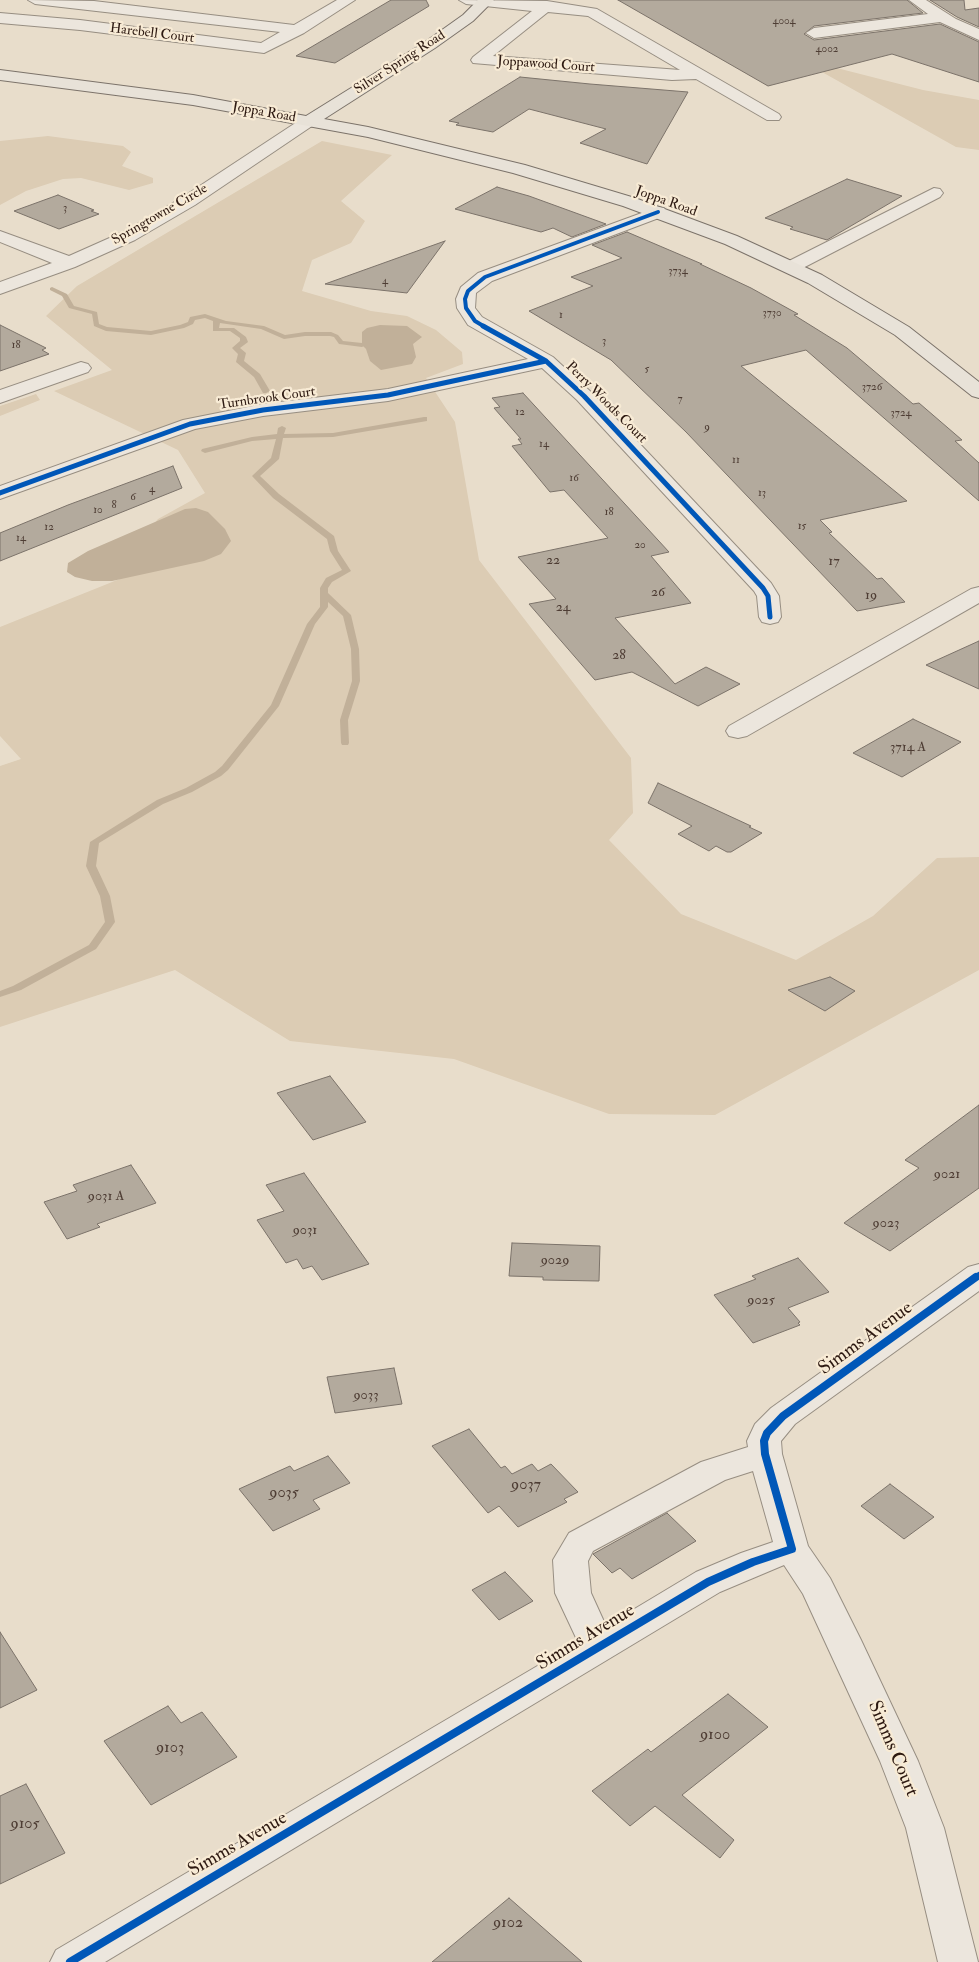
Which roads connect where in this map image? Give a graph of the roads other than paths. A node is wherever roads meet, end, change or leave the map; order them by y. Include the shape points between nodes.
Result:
1 (35, 0) edge
2 (348, 0) edge
3 (466, 0) edge
4 (916, 0) edge
5 (486, 1) edge
6 (547, 6) junction
7 (942, 17) junction
8 (0, 18) edge
9 (299, 30) junction
10 (814, 32) dead end
11 (979, 35) edge
12 (0, 74) edge
13 (699, 74) junction
14 (773, 117) dead end
15 (309, 121) junction
16 (934, 193) dead end
17 (658, 212) junction
18 (0, 236) edge
19 (69, 263) junction
20 (791, 267) junction
21 (0, 288) edge
22 (546, 361) junction
23 (81, 368) dead end
24 (979, 392) edge
25 (0, 397) edge
26 (0, 493) edge
27 (979, 594) edge
28 (770, 617) dead end
29 (738, 731) dead end
30 (979, 1275) edge
31 (765, 1454) junction
32 (792, 1549) junction
33 (599, 1648) junction
34 (70, 1962) edge
35 (958, 1962) edge

1 - 9 street, Harebell Court
2 - 9 street, Harebell Court
3 - 5 street
4 - 7 street
5 - 6 street
5 - 15 main road, Silver Spring Road via 430,45
6 - 13 street via 592,12
6 - 13 street, Joppawood Court via 479,60 672,75
7 - 10 street
7 - 11 street
8 - 9 street, Harebell Court via 264,48
12 - 15 main road, Joppa Road via 156,94
13 - 14 street
15 - 17 main road, Joppa Road via 519,169
15 - 19 street, Springtowne Circle via 167,214 129,236
16 - 20 street
17 - 20 main road, Joppa Road
17 - 22 street, Perry Woods Court via 498,272 475,283 468,291 466,308 475,321
18 - 19 street
19 - 21 street, Springtowne Circle
20 - 24 main road, Joppa Road via 886,320
22 - 26 street, Turnbrook Court via 388,395 263,410 190,424
22 - 28 street, Perry Woods Court via 584,396 734,555 768,596
23 - 25 street
27 - 29 street
30 - 31 street, Simms Avenue via 783,1416 767,1433
31 - 32 street, Simms Avenue
31 - 33 street via 713,1471 581,1542 570,1560 573,1593
32 - 33 street, Simms Avenue via 708,1582
32 - 35 street, Simms Court via 818,1588 899,1761 925,1828
33 - 34 street, Simms Avenue

